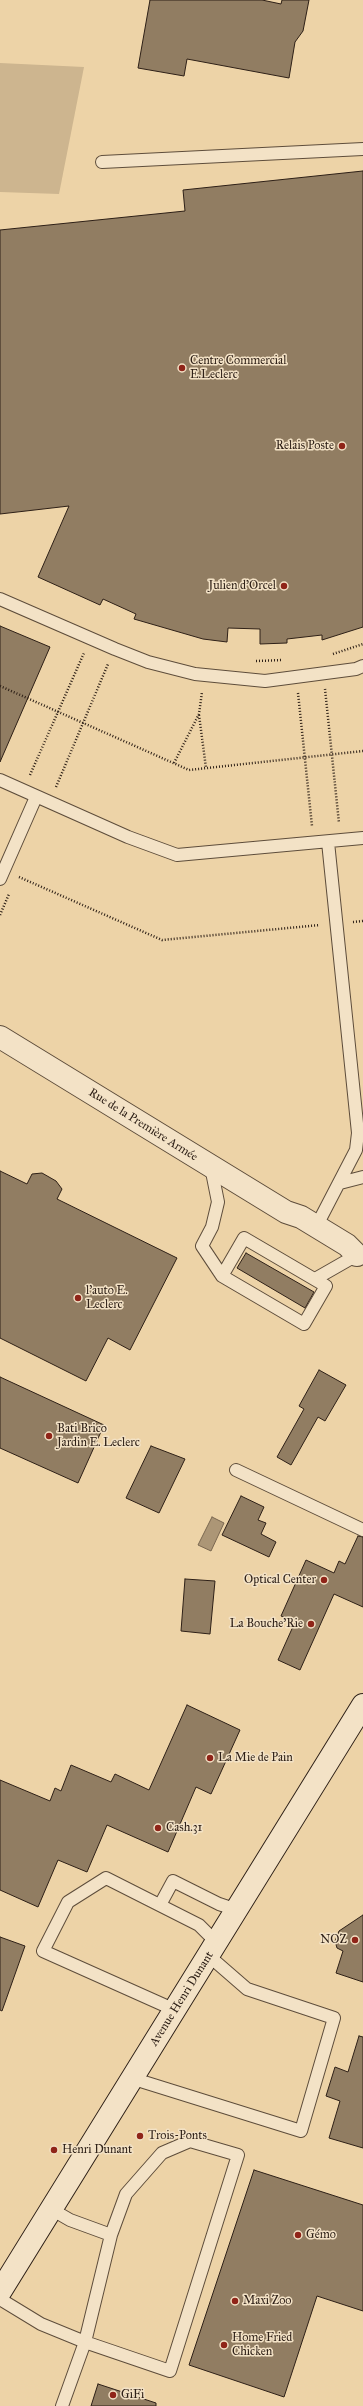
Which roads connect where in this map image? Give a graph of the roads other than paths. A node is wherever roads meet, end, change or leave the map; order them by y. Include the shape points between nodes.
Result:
1 (363, 149) edge
2 (102, 162) dead end
3 (0, 599) edge
4 (363, 666) edge
5 (0, 780) edge
6 (36, 797) junction
7 (363, 838) edge
8 (328, 842) junction
9 (0, 879) edge
10 (0, 1037) edge
11 (211, 1167) junction
12 (363, 1177) edge
13 (340, 1183) junction
14 (286, 1212) junction
15 (316, 1227) junction
16 (360, 1256) edge
17 (222, 1276) junction
18 (315, 1279) junction
19 (236, 1470) dead end
20 (363, 1530) edge
21 (363, 1704) edge
22 (160, 1905) junction
23 (228, 1907) junction
24 (213, 1950) junction
25 (175, 2010) junction
26 (132, 2078) junction
27 (51, 2209) junction
28 (111, 2235) junction
29 (0, 2292) edge
30 (0, 2299) edge
31 (85, 2342) junction
32 (62, 2406) edge

1 - 2 lane
3 - 4 lane via 148,662 204,675 265,681
5 - 6 lane
6 - 8 lane via 177,855
6 - 9 lane
7 - 8 lane
8 - 13 lane via 358,1133 356,1150
10 - 11 main road, Rue de la Première Armée
11 - 14 main road, Rue de la Première Armée
11 - 17 lane via 218,1202 212,1226 202,1246
12 - 13 lane
13 - 15 lane
14 - 15 main road, Rue de la Première Armée via 301,1217
14 - 16 main road, Rue de la Première Armée via 297,1224 344,1251
15 - 16 main road, Rue de la Première Armée via 347,1245
16 - 18 lane
17 - 18 lane via 244,1238
17 - 18 lane via 304,1324 326,1286
19 - 20 lane
21 - 23 main road, Avenue Henri Dunant
22 - 23 lane via 173,1881
22 - 24 lane via 199,1925
22 - 25 lane via 106,1878 68,1902 43,1951
23 - 24 main road, Avenue Henri Dunant
24 - 25 main road, Avenue Henri Dunant
24 - 26 lane via 247,1989 334,2018 301,2131
25 - 26 main road, Avenue Henri Dunant
26 - 27 main road, Avenue Henri Dunant
27 - 28 lane via 70,2220
27 - 29 main road, Avenue Henri Dunant
28 - 31 lane
28 - 31 lane via 126,2194 162,2153 190,2140 238,2155 170,2371
30 - 31 lane via 41,2324
31 - 32 lane

